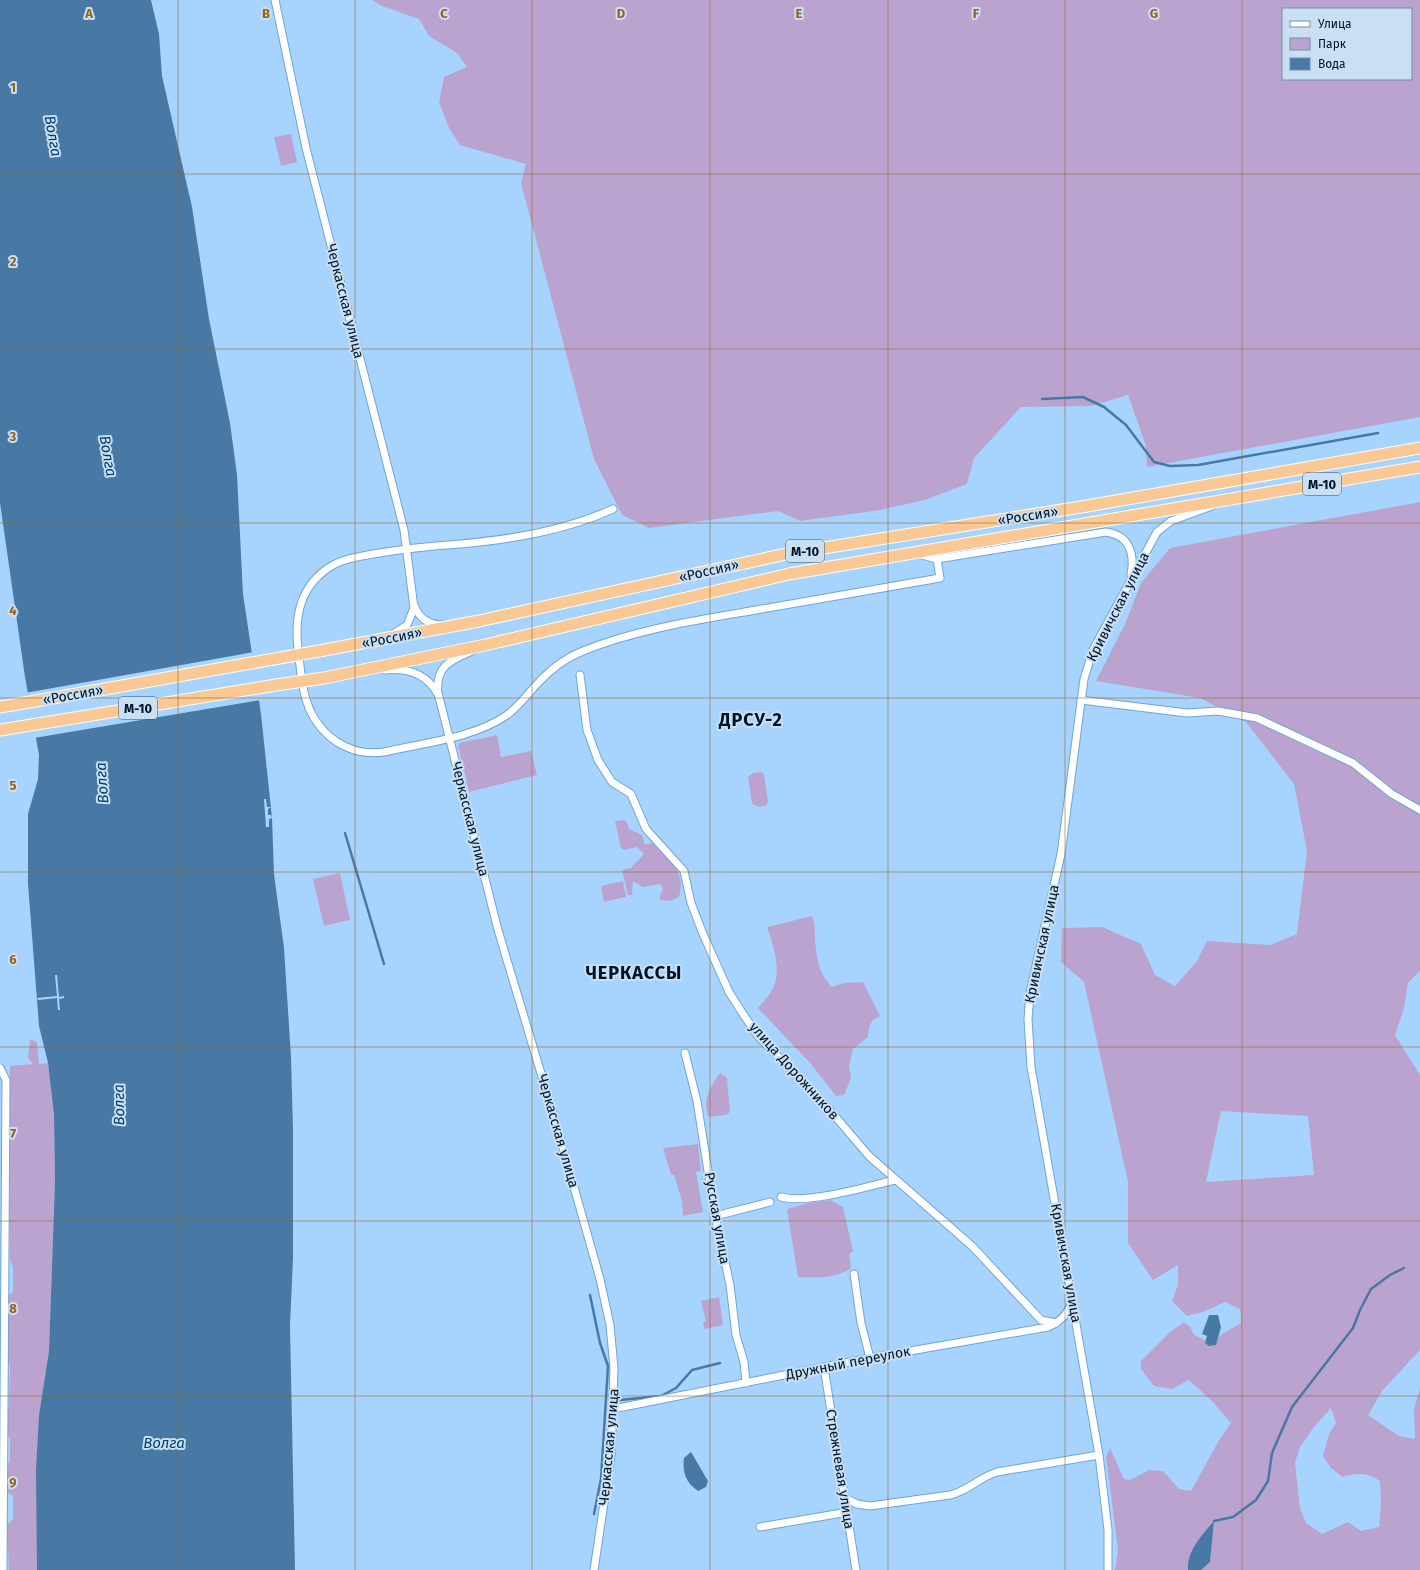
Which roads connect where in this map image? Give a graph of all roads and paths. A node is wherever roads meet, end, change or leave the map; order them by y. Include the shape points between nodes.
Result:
1 (275, 0) edge
2 (1420, 448) edge
3 (1420, 467) edge
4 (1231, 500) junction
5 (612, 509) dead end
6 (407, 548) junction
7 (918, 554) junction
8 (937, 559) junction
9 (1129, 582) junction
10 (414, 602) junction
11 (479, 621) junction
12 (485, 646) junction
13 (340, 647) junction
14 (344, 674) junction
15 (580, 675) dead end
16 (440, 699) junction
17 (1080, 700) junction
18 (0, 707) edge
19 (0, 730) edge
20 (449, 737) junction
21 (1420, 810) edge
22 (685, 1052) dead end
23 (0, 1068) edge
24 (895, 1180) junction
25 (781, 1197) dead end
26 (770, 1202) dead end
27 (716, 1216) junction
28 (854, 1274) dead end
29 (1072, 1301) junction
30 (1056, 1323) junction
31 (870, 1358) junction
32 (824, 1367) junction
33 (746, 1383) junction
34 (613, 1409) junction
35 (1099, 1455) junction
36 (845, 1498) junction
37 (848, 1512) junction
38 (760, 1527) dead end
39 (3, 1570) edge
40 (594, 1570) edge
41 (856, 1570) edge
42 (1108, 1570) edge

1 - 6 street, Черкасская улица via 306,148
2 - 11 highway, «Россия» / М-10 via 1087,506 786,554
3 - 4 highway, «Россия» / М-10
4 - 7 highway, «Россия» / М-10
4 - 9 street, Кривичская улица via 1163,525 1154,536
5 - 6 street via 589,520 534,534
6 - 10 street, Черкасская улица
6 - 20 street via 341,561 323,572 308,587 297,619 303,684 311,711 319,726 333,740 350,749 379,752
7 - 8 street
7 - 12 highway, «Россия» / М-10 via 789,574
8 - 9 street via 1108,532 1124,539 1132,551 1133,563
8 - 20 street via 940,578 680,623 583,651 561,663 501,719 479,730
9 - 17 street, Кривичская улица via 1093,650
10 - 11 street, Черкасская улица via 420,615 435,624
10 - 13 street, Черкасская улица via 412,617 400,631
11 - 13 highway, «Россия» / М-10
12 - 14 highway, «Россия» / М-10
12 - 16 street, Черкасская улица via 446,665 438,681
13 - 18 highway, «Россия» / М-10, bridge
14 - 16 street, Черкасская улица via 395,669 411,671 429,682
14 - 19 highway, «Россия» / М-10, bridge
15 - 24 street, улица Дорожников via 587,730 598,760 612,782 631,794 646,829 684,871 703,934 729,992 758,1036 828,1108 869,1156
16 - 20 street, Черкасская улица
17 - 21 street via 1187,713 1218,711 1257,718 1353,763 1392,794
17 - 29 street, Кривичская улица via 1061,854 1031,984 1028,1019 1031,1067
20 - 34 street, Черкасская улица via 498,930 600,1279 613,1348
22 - 27 street, Русская улица via 697,1101
23 - 39 street via 6,1080
24 - 25 street via 822,1196 791,1200
24 - 30 street, улица Дорожников via 972,1246 1041,1320
26 - 27 street
27 - 33 street, Русская улица
28 - 31 street via 861,1323
29 - 30 street via 1065,1316
29 - 35 street, Кривичская улица
30 - 31 street, Дружный переулок via 1044,1328
31 - 32 street, Дружный переулок
32 - 33 street, Дружный переулок
32 - 36 street, Стрежневая улица
33 - 34 street, Дружный переулок
34 - 40 street, Черкасская улица via 610,1456
35 - 36 street via 997,1472 960,1493 950,1495 870,1506
35 - 42 street, Кривичская улица via 1108,1530
36 - 37 street, Стрежневая улица
37 - 38 street
37 - 41 street, Стрежневая улица

